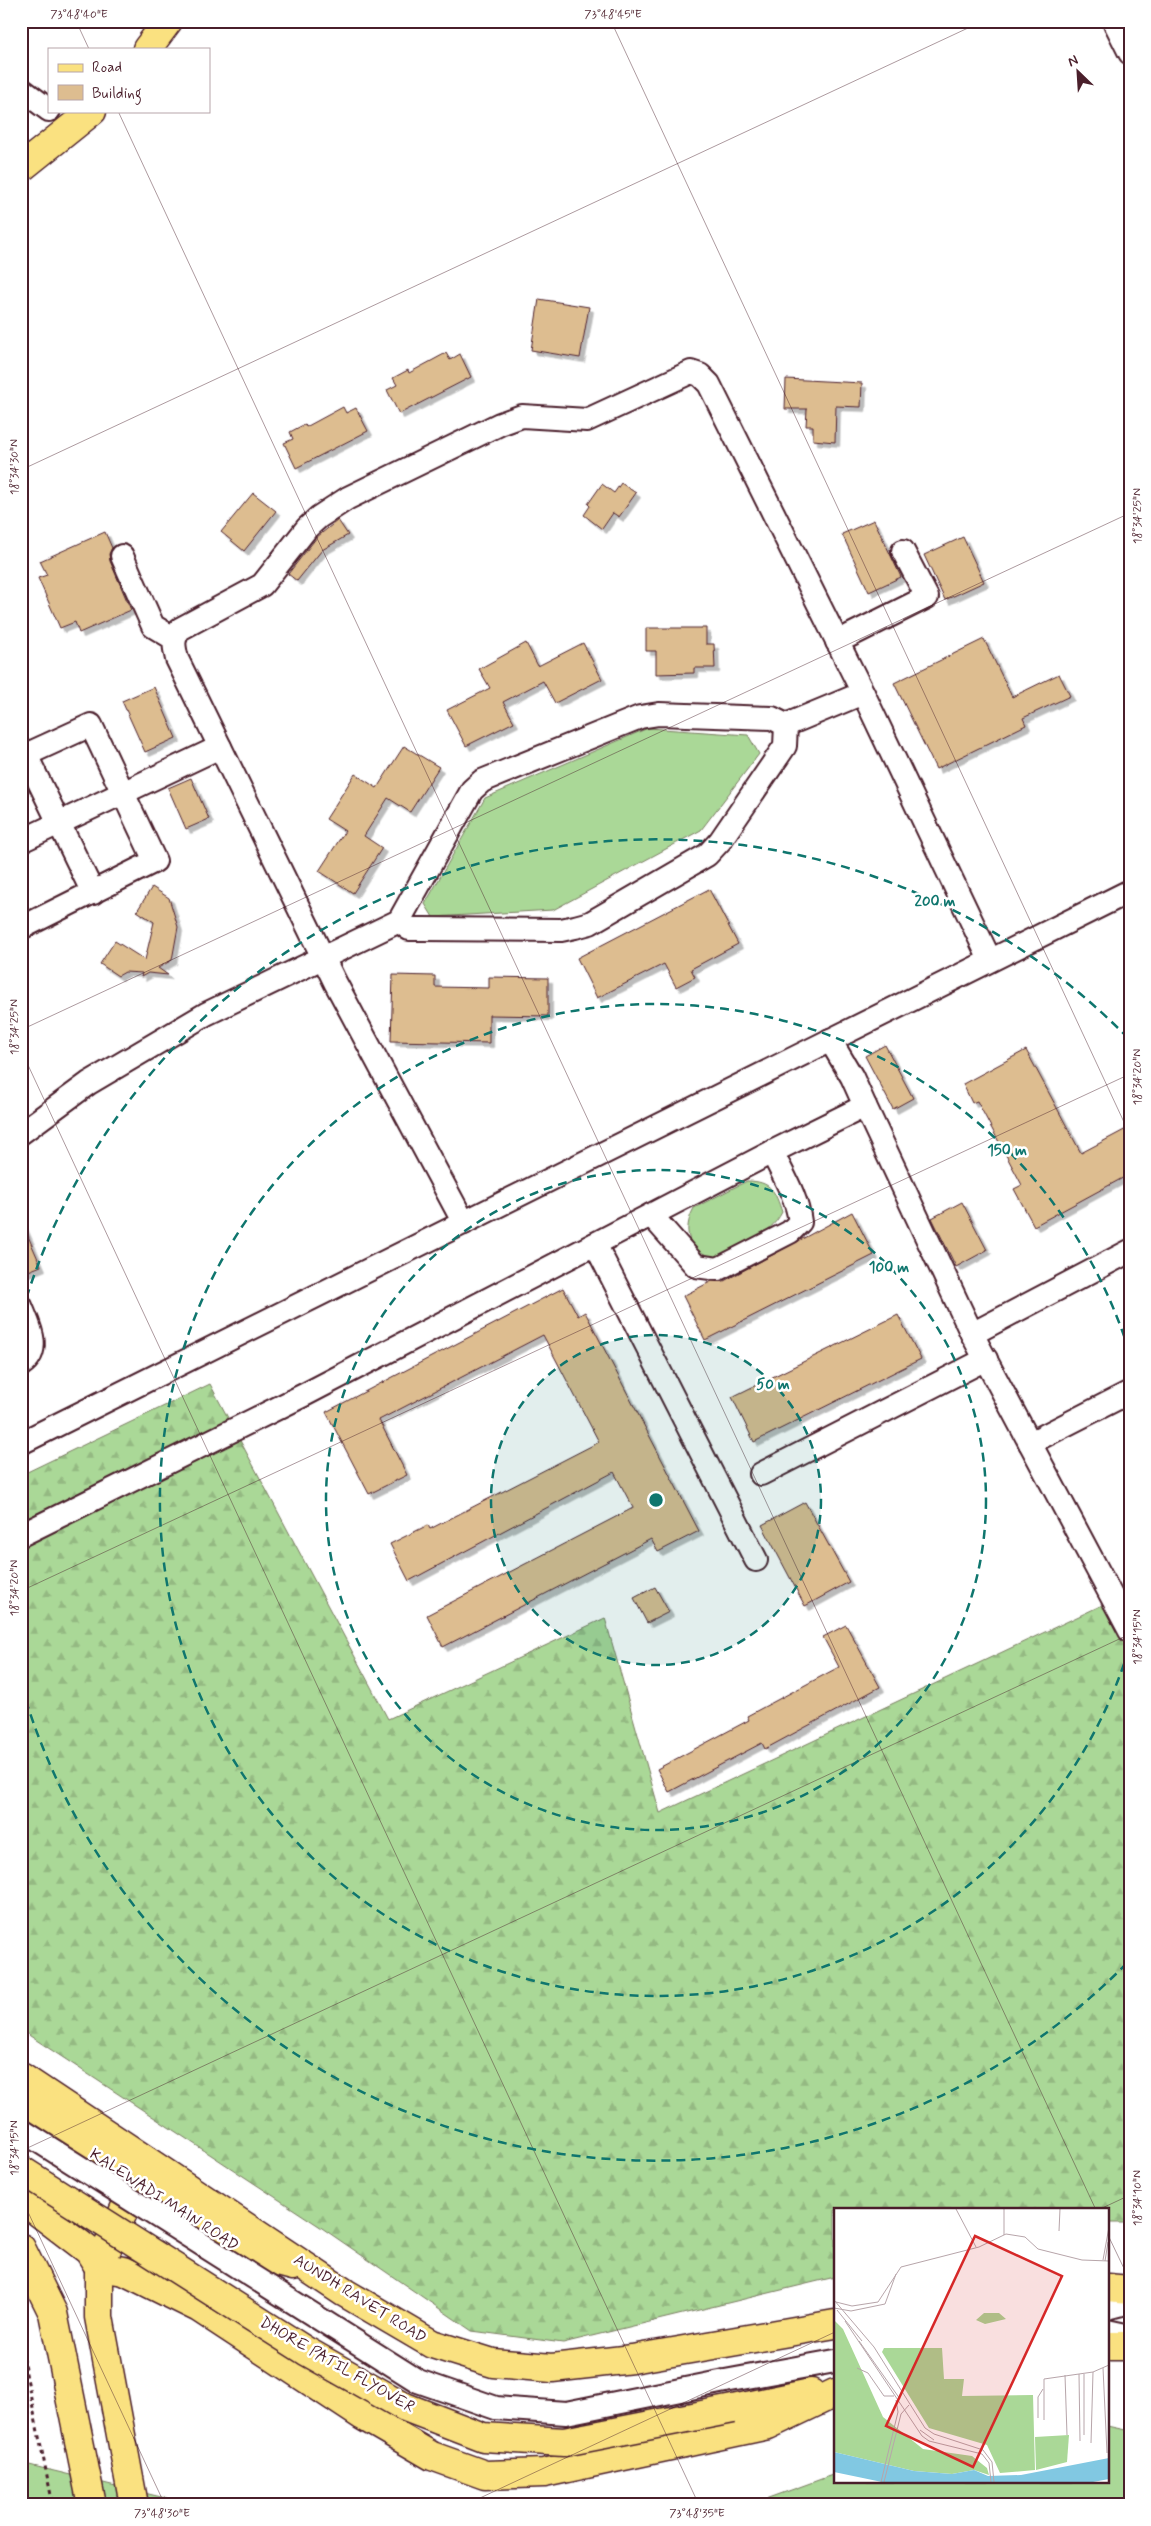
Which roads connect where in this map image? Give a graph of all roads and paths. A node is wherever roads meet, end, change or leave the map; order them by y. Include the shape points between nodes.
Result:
1 (168, 21) edge
2 (148, 48) edge
3 (21, 88) edge
4 (48, 109) edge
5 (54, 112) edge
6 (82, 120) edge
7 (21, 168) edge
8 (903, 551) dead end
9 (122, 556) dead end
10 (173, 638) junction
11 (837, 642) junction
12 (863, 693) junction
13 (786, 725) junction
14 (220, 747) junction
15 (24, 756) edge
16 (124, 793) junction
17 (59, 823) junction
18 (21, 841) edge
19 (1130, 891) edge
20 (93, 893) junction
21 (399, 921) junction
22 (21, 928) edge
23 (324, 958) junction
24 (990, 960) junction
25 (830, 1040) junction
26 (865, 1106) junction
27 (21, 1133) edge
28 (772, 1152) junction
29 (651, 1215) junction
30 (464, 1222) junction
31 (595, 1244) junction
32 (1130, 1250) edge
33 (21, 1306) edge
34 (972, 1334) junction
35 (986, 1359) junction
36 (21, 1365) edge
37 (1130, 1392) edge
38 (21, 1443) edge
39 (1030, 1443) junction
40 (761, 1474) dead end
41 (21, 1535) edge
42 (756, 1560) dead end
43 (1130, 1632) edge
44 (21, 2077) edge
45 (21, 2106) edge
46 (21, 2130) edge
47 (21, 2170) edge
48 (136, 2183) junction
49 (21, 2199) edge
50 (21, 2248) edge
51 (99, 2267) junction
52 (316, 2272) junction
53 (1108, 2288) edge
54 (1130, 2290) edge
55 (1130, 2302) edge
56 (1108, 2308) edge
57 (834, 2324) edge
58 (1108, 2331) edge
59 (1130, 2336) edge
60 (1108, 2346) edge
61 (1130, 2346) edge
62 (21, 2349) edge
63 (834, 2361) edge
64 (834, 2389) edge
65 (834, 2393) edge
66 (53, 2505) edge
67 (92, 2505) edge
68 (134, 2505) edge

1 - 2 main road
3 - 4 street
5 - 6 street
6 - 7 main road
8 - 11 street via 927,597
9 - 10 street via 153,626
10 - 11 street via 180,629 262,585 307,528 348,498 500,424 522,416 587,420 692,372 709,384
10 - 14 street via 177,659
11 - 12 street
12 - 13 street
12 - 24 street
13 - 21 street via 772,718 640,716 482,781 472,790
13 - 21 street via 785,746 707,855 590,922 561,930 409,929
14 - 16 street
14 - 23 street
15 - 16 street via 91,726
15 - 17 street
16 - 17 street
16 - 20 street via 155,861
17 - 18 street
17 - 20 street
19 - 24 street
20 - 22 street
21 - 23 street
23 - 27 street via 206,1014 89,1083
23 - 30 street
24 - 25 street
25 - 26 street via 852,1076
25 - 30 street
26 - 28 street
26 - 34 street
28 - 29 street
28 - 29 street via 799,1212 800,1222 790,1232 718,1269 708,1268 696,1266
29 - 31 street
30 - 38 street
31 - 41 street via 306,1394
31 - 42 street
32 - 34 street
33 - 36 street via 34,1344 28,1360
34 - 35 street
35 - 39 street
35 - 40 street
37 - 39 street
39 - 43 street
44 - 52 main road, AUNDH RAVET ROAD
45 - 48 main road, KALEWADI MAIN ROAD
46 - 63 street, bridge via 418,2381 496,2408 566,2413
47 - 64 main road, DHORE PATIL FLYOVER, bridge via 306,2351 404,2407 482,2438 564,2442
48 - 51 main road
48 - 52 main road, KALEWADI MAIN ROAD via 241,2252
49 - 51 main road via 89,2251
50 - 67 main road via 53,2313
51 - 65 main road via 124,2271 199,2308 363,2416 432,2456 485,2475 544,2473 768,2425
51 - 68 main road via 99,2317
52 - 57 main road, AUNDH RAVET ROAD via 345,2293 432,2344 493,2363 552,2368 602,2363
53 - 54 main road
55 - 56 street
58 - 59 street
60 - 61 main road
62 - 66 path

